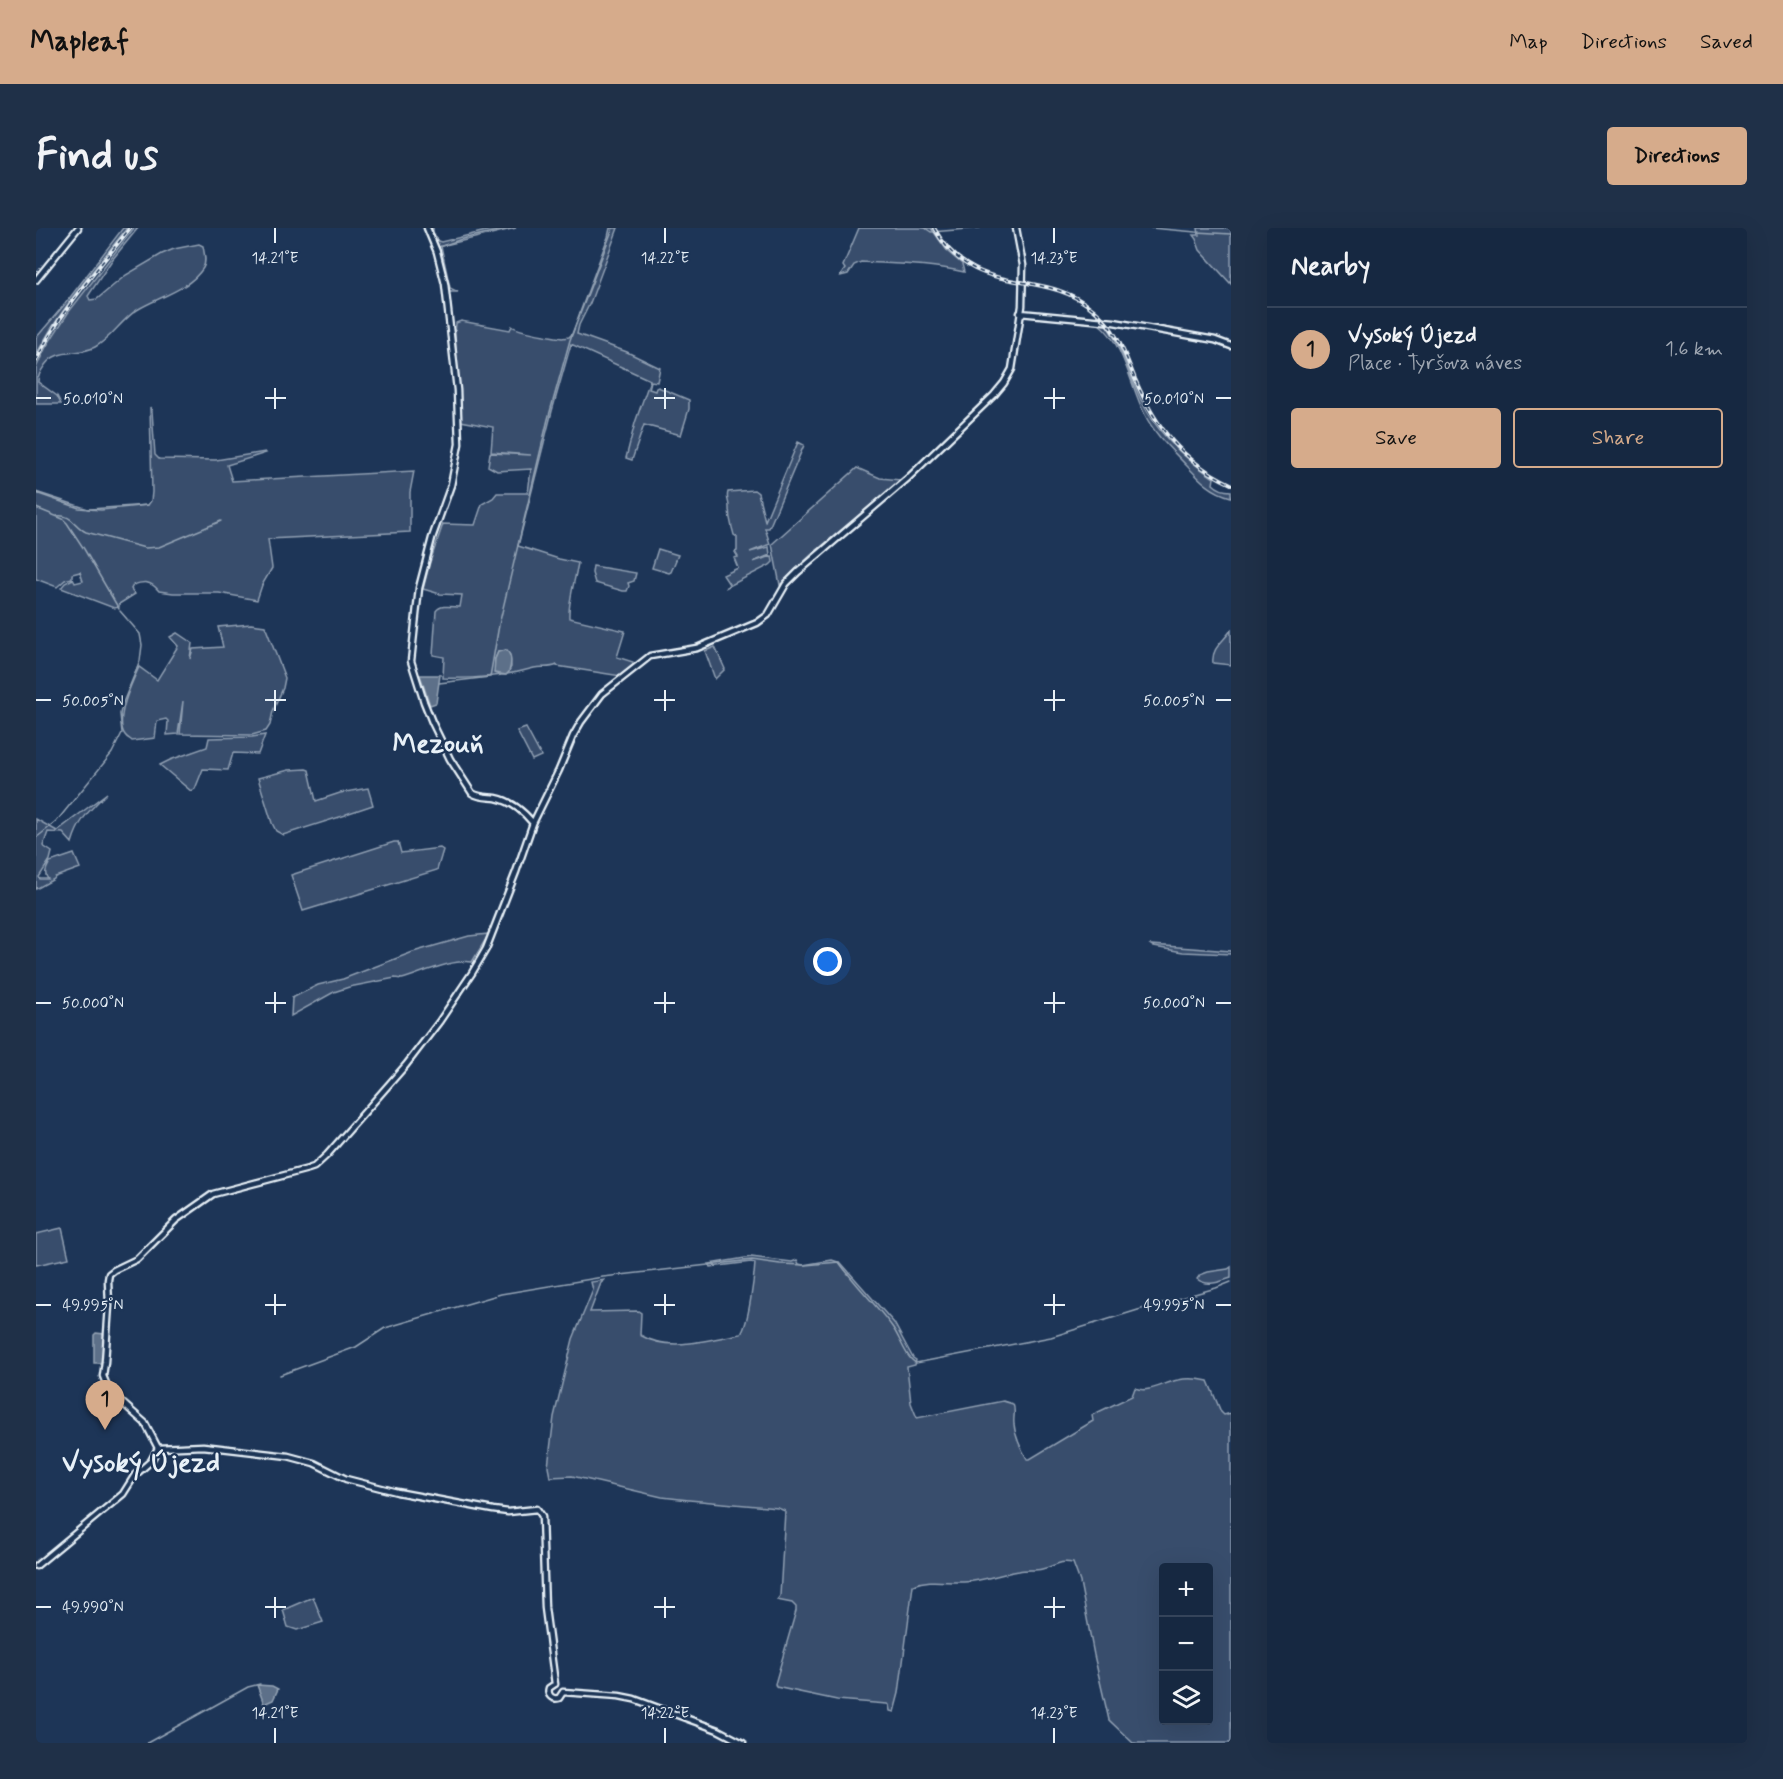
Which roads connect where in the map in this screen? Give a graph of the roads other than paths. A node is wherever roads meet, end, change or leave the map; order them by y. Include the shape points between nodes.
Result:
1 (78, 228) edge
2 (427, 228) edge
3 (1016, 228) edge
4 (36, 280) edge
5 (1020, 313) junction
6 (1231, 346) edge
7 (533, 823) junction
8 (158, 1448) junction
9 (36, 1566) edge
10 (555, 1684) junction
11 (564, 1692) junction
12 (743, 1743) edge

1 - 4 street
2 - 7 street via 445,284 459,444 451,485 419,588 411,661 432,722 472,793 519,808
3 - 5 street via 1023,265
5 - 6 street via 1114,321
5 - 7 street via 1012,369 999,390 908,478 798,572 768,615 758,623 696,648 650,656 602,694 573,736
7 - 8 street via 486,949 472,973 386,1089 327,1155 314,1167 219,1192 176,1220 137,1259 109,1274 103,1376 109,1391 145,1423
8 - 9 street via 123,1494
8 - 10 street via 203,1446 288,1456 346,1479 407,1494 508,1512 537,1509 543,1516 545,1608
10 - 11 street
10 - 11 street via 549,1688 550,1697 557,1699
11 - 12 street via 634,1700

